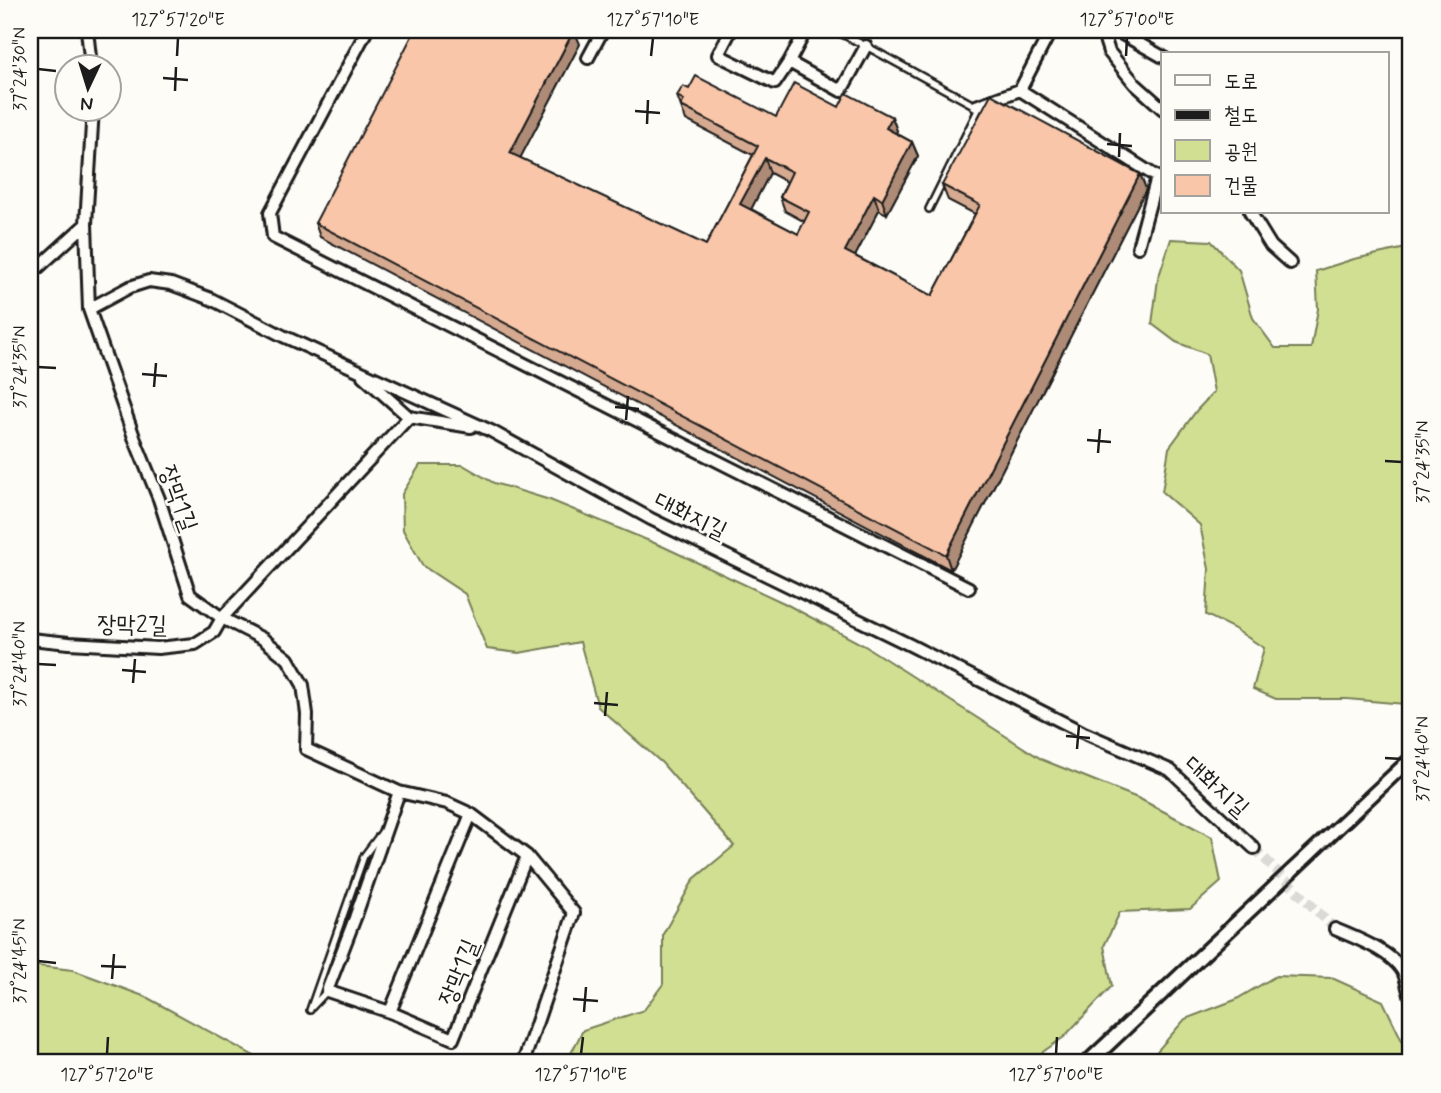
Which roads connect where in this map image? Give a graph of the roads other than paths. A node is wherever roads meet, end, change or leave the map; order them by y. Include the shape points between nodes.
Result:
1 (87, 30) edge
2 (367, 30) edge
3 (603, 30) edge
4 (731, 30) edge
5 (806, 30) edge
6 (834, 30) edge
7 (1051, 30) edge
8 (1102, 30) edge
9 (1115, 30) edge
10 (866, 46) junction
11 (89, 52) edge
12 (1161, 56) edge
13 (588, 58) dead end
14 (789, 62) junction
15 (1020, 90) junction
16 (976, 106) junction
17 (1161, 107) edge
18 (92, 122) edge
19 (929, 209) dead end
20 (1251, 214) edge
21 (86, 224) junction
22 (1138, 247) dead end
23 (1290, 263) dead end
24 (30, 275) edge
25 (89, 309) junction
26 (356, 370) junction
27 (409, 417) junction
28 (491, 431) junction
29 (969, 588) dead end
30 (222, 618) junction
31 (30, 639) edge
32 (399, 792) junction
33 (471, 814) junction
34 (388, 824) junction
35 (1254, 848) tunnel mouth
36 (527, 856) junction
37 (1335, 929) tunnel mouth
38 (327, 991) junction
39 (1411, 997) edge
40 (390, 1012) junction
41 (523, 1063) edge

1 - 11 street
2 - 29 street via 270,213 273,236
3 - 13 street
4 - 14 street via 718,55 775,83
5 - 14 street
6 - 10 lane
7 - 15 street
8 - 17 street via 1109,52
9 - 12 street
10 - 14 street via 841,91
10 - 16 lane
15 - 16 street
15 - 22 street via 1157,177
16 - 19 lane via 979,108
18 - 21 street, 장막1길
20 - 23 street via 1271,246
21 - 24 street
21 - 25 street, 장막1길
25 - 26 street, 대화지길 via 149,281 171,284
25 - 30 street, 장막1길 via 190,595
26 - 27 street
26 - 28 street, 대화지길
27 - 28 street
27 - 30 street, 장막2길
28 - 35 street, 대화지길 via 651,519 1082,732 1170,770
30 - 31 street, 장막2길 via 214,632 195,644 158,648
30 - 32 street, 장막1길 via 263,639 288,659 303,685 306,749
32 - 33 street, 장막1길 via 447,803
32 - 34 street
33 - 36 street, 장막1길
33 - 40 street, 장막1길
34 - 38 street
34 - 38 lane via 364,856 310,1010
36 - 40 street, 장막1길 via 453,1039
36 - 41 street, 장막1길 via 574,913
37 - 39 street via 1384,952 1403,971
38 - 40 street, 장막1길

